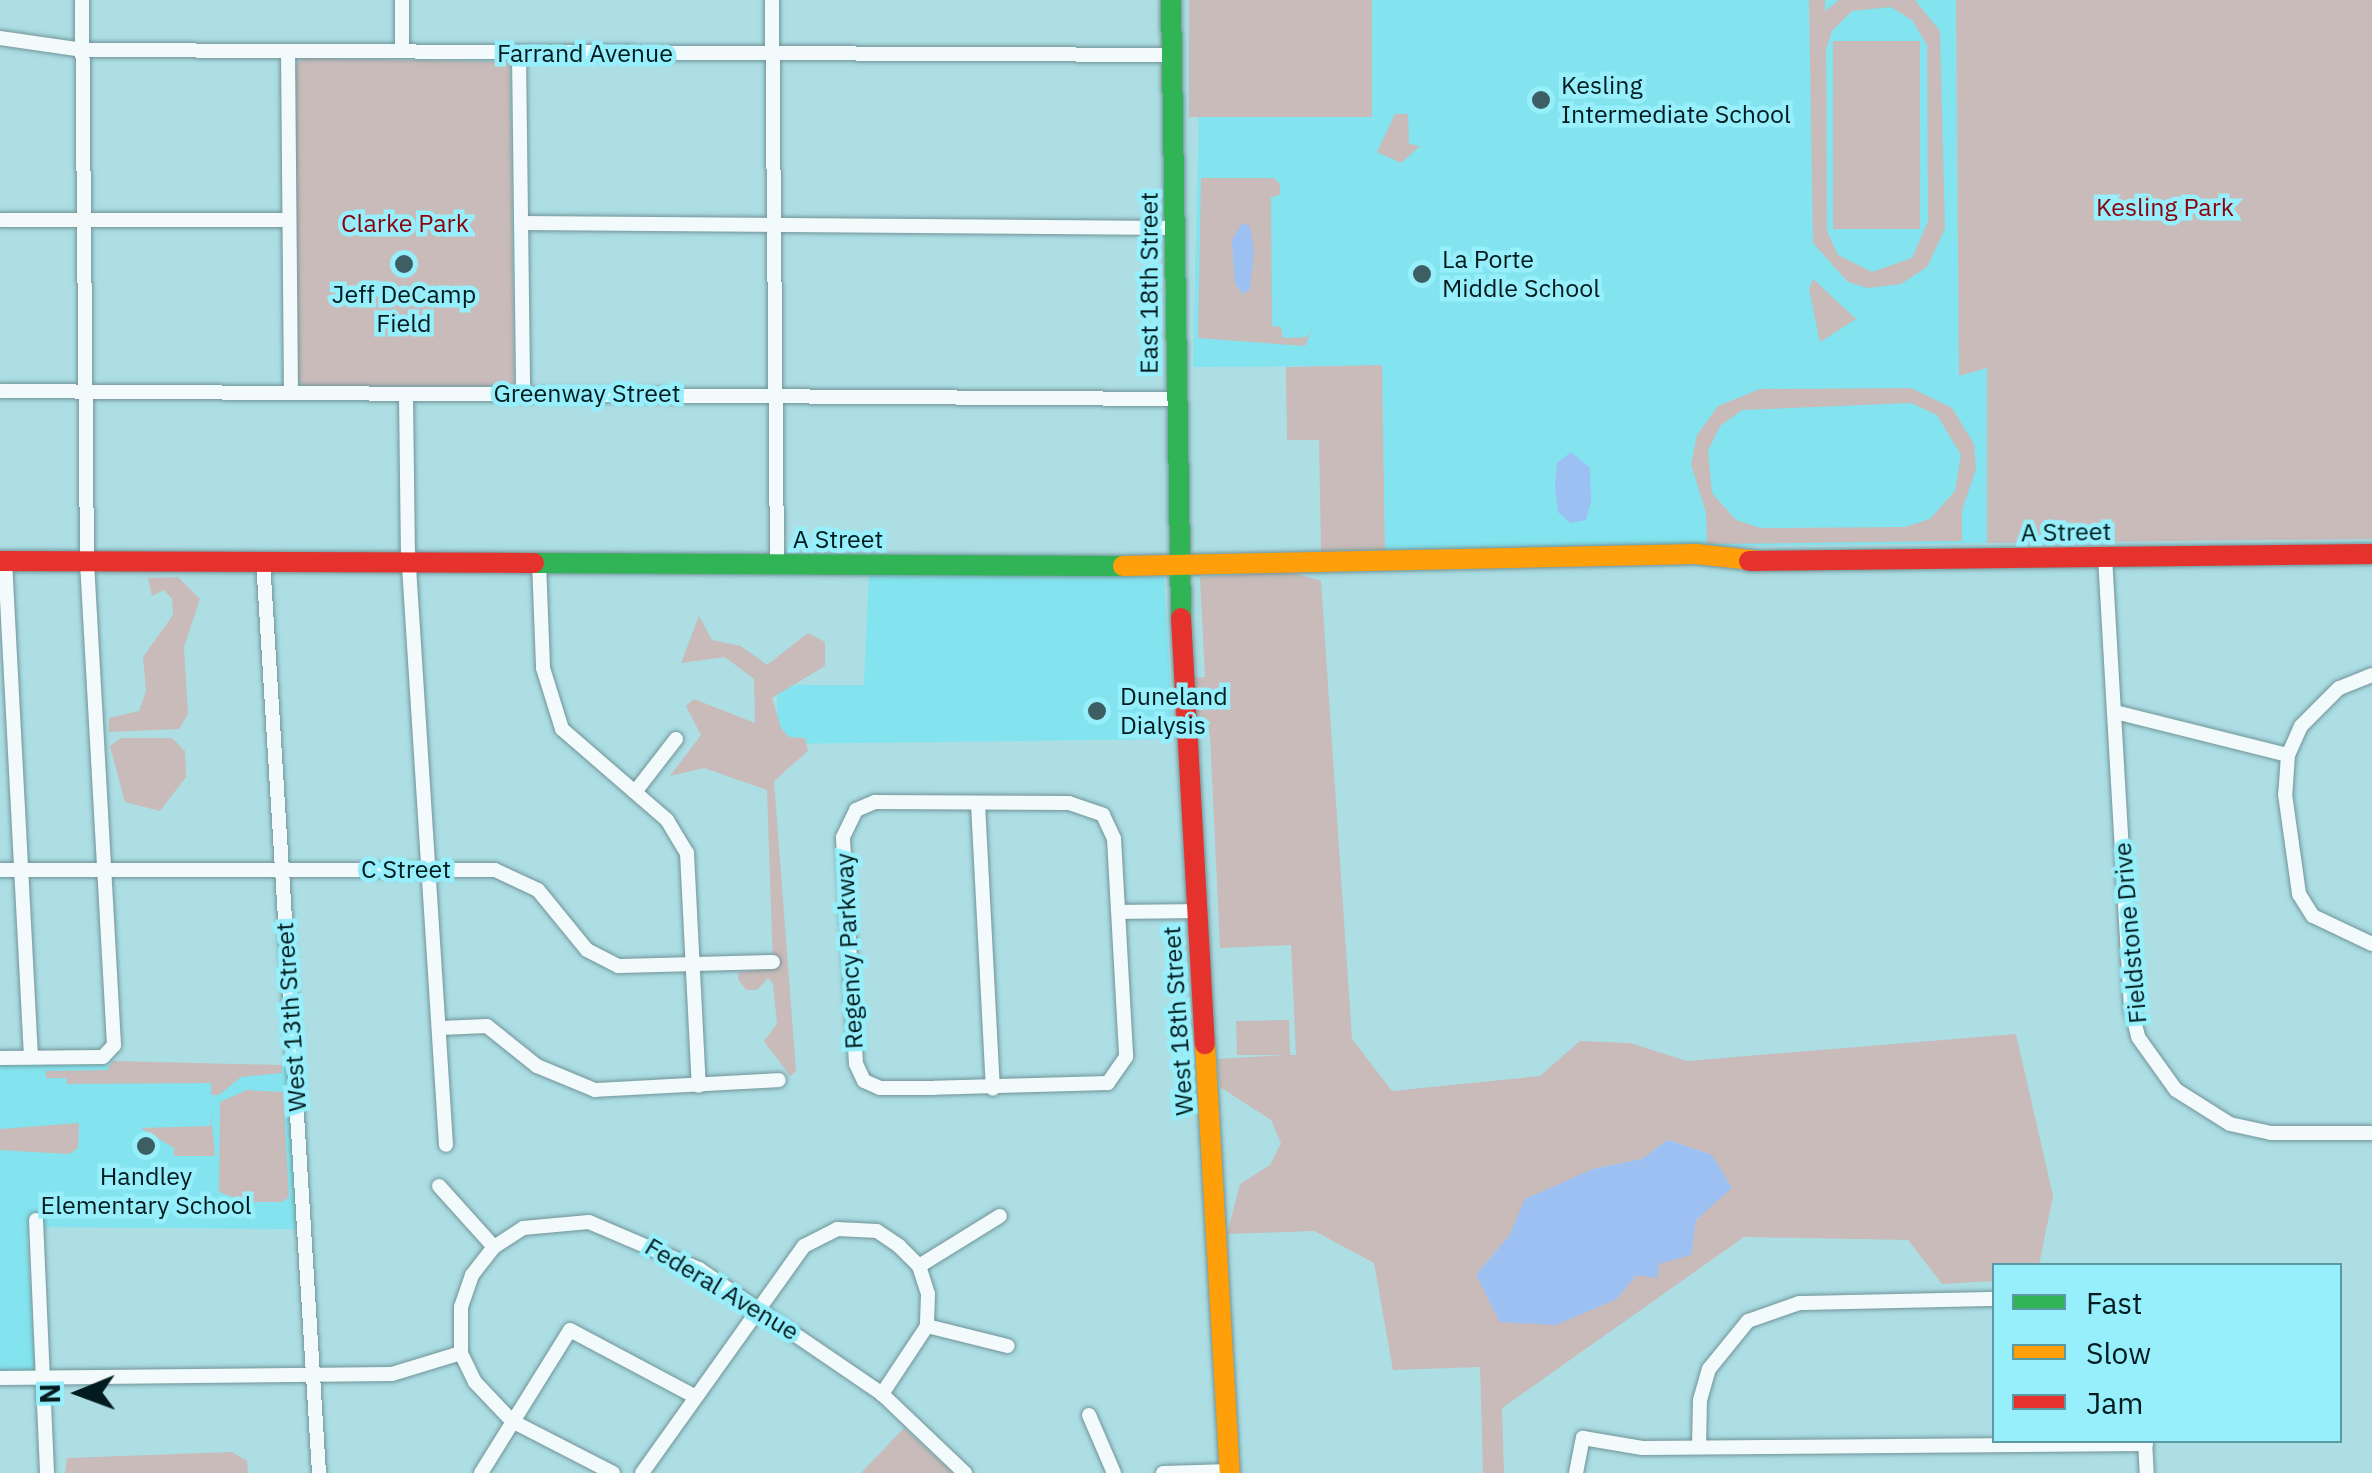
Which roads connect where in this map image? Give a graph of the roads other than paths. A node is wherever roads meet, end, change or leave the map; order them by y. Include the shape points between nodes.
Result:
1 (82, 0) edge
2 (402, 0) edge
3 (772, 0) edge
4 (1171, 0) edge
5 (0, 38) edge
6 (83, 50) junction
7 (288, 51) junction
8 (402, 51) junction
9 (519, 53) junction
10 (772, 54) junction
11 (1171, 55) junction
12 (0, 220) edge
13 (84, 220) junction
14 (290, 220) junction
15 (523, 222) junction
16 (773, 224) junction
17 (1174, 228) junction
18 (0, 391) edge
19 (85, 391) junction
20 (291, 392) junction
21 (523, 392) junction
22 (406, 394) junction
23 (775, 394) junction
24 (1174, 398) junction
25 (2372, 554) edge
26 (2105, 557) junction
27 (264, 560) junction
28 (2, 561) edge
29 (411, 561) junction
30 (87, 562) junction
31 (539, 562) junction
32 (776, 564) junction
33 (1178, 566) junction
34 (2372, 674) edge
35 (2115, 712) junction
36 (676, 739) dead end
37 (2288, 755) junction
38 (635, 792) junction
39 (978, 804) junction
40 (282, 868) junction
41 (103, 869) junction
42 (0, 870) edge
43 (23, 870) junction
44 (431, 870) junction
45 (1196, 911) junction
46 (1119, 912) junction
47 (2372, 944) edge
48 (772, 962) dead end
49 (692, 968) junction
50 (440, 1028) junction
51 (31, 1057) junction
52 (0, 1058) edge
53 (779, 1080) dead end
54 (699, 1086) junction
55 (993, 1089) junction
56 (2372, 1133) edge
57 (446, 1145) dead end
58 (439, 1186) dead end
59 (1000, 1216) dead end
60 (36, 1220) dead end
61 (494, 1248) junction
62 (919, 1266) junction
63 (1992, 1299) edge
64 (757, 1305) junction
65 (927, 1326) junction
66 (1008, 1346) dead end
67 (461, 1352) junction
68 (311, 1376) junction
69 (0, 1378) edge
70 (43, 1379) junction
71 (882, 1394) junction
72 (694, 1396) junction
73 (1090, 1414) dead end
74 (512, 1421) junction
75 (2057, 1443) edge
76 (2146, 1443) edge
77 (1699, 1447) junction
78 (1230, 1472) edge
79 (47, 1473) edge
80 (319, 1473) edge
81 (481, 1473) edge
82 (613, 1473) edge
83 (642, 1473) edge
84 (965, 1473) edge
85 (1114, 1473) edge
86 (1162, 1473) edge
87 (1576, 1473) edge
88 (2148, 1473) edge

1 - 6 street
2 - 8 street
3 - 10 street
4 - 11 street, East 18th Street
5 - 6 street, Farrand Avenue
6 - 7 street, Farrand Avenue
6 - 13 street
7 - 8 street, Farrand Avenue
7 - 14 street
8 - 9 street, Farrand Avenue
9 - 10 street, Farrand Avenue
9 - 15 street
10 - 11 street, Farrand Avenue
10 - 16 street
11 - 17 street, East 18th Street
12 - 13 street
13 - 14 street
13 - 19 street
14 - 20 street
15 - 16 street
15 - 21 street
16 - 17 street
16 - 23 street
17 - 24 street, East 18th Street
18 - 19 street, Greenway Street
19 - 20 street, Greenway Street
19 - 30 street
20 - 22 street, Greenway Street
21 - 22 street, Greenway Street
21 - 23 street, Greenway Street
22 - 29 street
23 - 24 street, Greenway Street
23 - 32 street
24 - 33 street, East 18th Street
25 - 26 street, A Street
26 - 33 street, A Street via 1760,561 1712,554
26 - 35 street, Fieldstone Drive
27 - 29 street, A Street
27 - 30 street, A Street
27 - 40 street, West 13th Street
28 - 30 street, A Street
28 - 43 street
29 - 31 street, A Street
29 - 44 street
30 - 41 street
31 - 32 street, A Street
31 - 38 street via 543,668 554,713 582,752
32 - 33 street, A Street
33 - 45 street, West 18th Street
34 - 37 street via 2324,700
35 - 37 street
35 - 56 street, Fieldstone Drive via 2131,1008 2153,1064 2208,1114 2250,1130
36 - 38 street
37 - 47 street via 2288,847 2299,894 2313,916
38 - 49 street via 679,832 687,852
39 - 46 street, Regency Parkway via 1070,804 1104,816 1114,839
39 - 55 street
39 - 55 street, Regency Parkway via 875,802 849,818 843,837 859,1074 880,1088
40 - 41 street, C Street
40 - 44 street, C Street
40 - 68 street, West 13th Street
41 - 43 street, C Street
41 - 51 street via 114,1045 103,1057
42 - 43 street, C Street
43 - 51 street
44 - 49 street, C Street via 514,876 538,890 573,937 600,959 638,970
44 - 50 street
45 - 46 street
45 - 78 street, West 18th Street
46 - 55 street, Regency Parkway via 1122,1070 1092,1089
48 - 49 street, C Street
49 - 54 street
50 - 54 street via 487,1026 537,1066 596,1090
50 - 57 street
51 - 52 street
53 - 54 street
58 - 61 street
59 - 62 street
60 - 70 street
61 - 64 street, Federal Avenue via 523,1228 589,1222 644,1241
61 - 67 street via 472,1275 460,1307
62 - 64 street via 876,1231 837,1229 804,1246
62 - 65 street
63 - 77 street via 1799,1303 1748,1321 1709,1369
64 - 71 street, Federal Avenue
64 - 72 street
65 - 66 street
65 - 71 street
67 - 68 street via 392,1374
67 - 74 street via 475,1382
68 - 70 street
68 - 80 street, West 13th Street
69 - 70 street
70 - 79 street
71 - 84 street, Federal Avenue
72 - 74 street via 570,1330
72 - 83 street
73 - 85 street
74 - 81 street
74 - 82 street
75 - 77 street
76 - 88 street
77 - 87 street via 1642,1448 1578,1432
78 - 86 street

